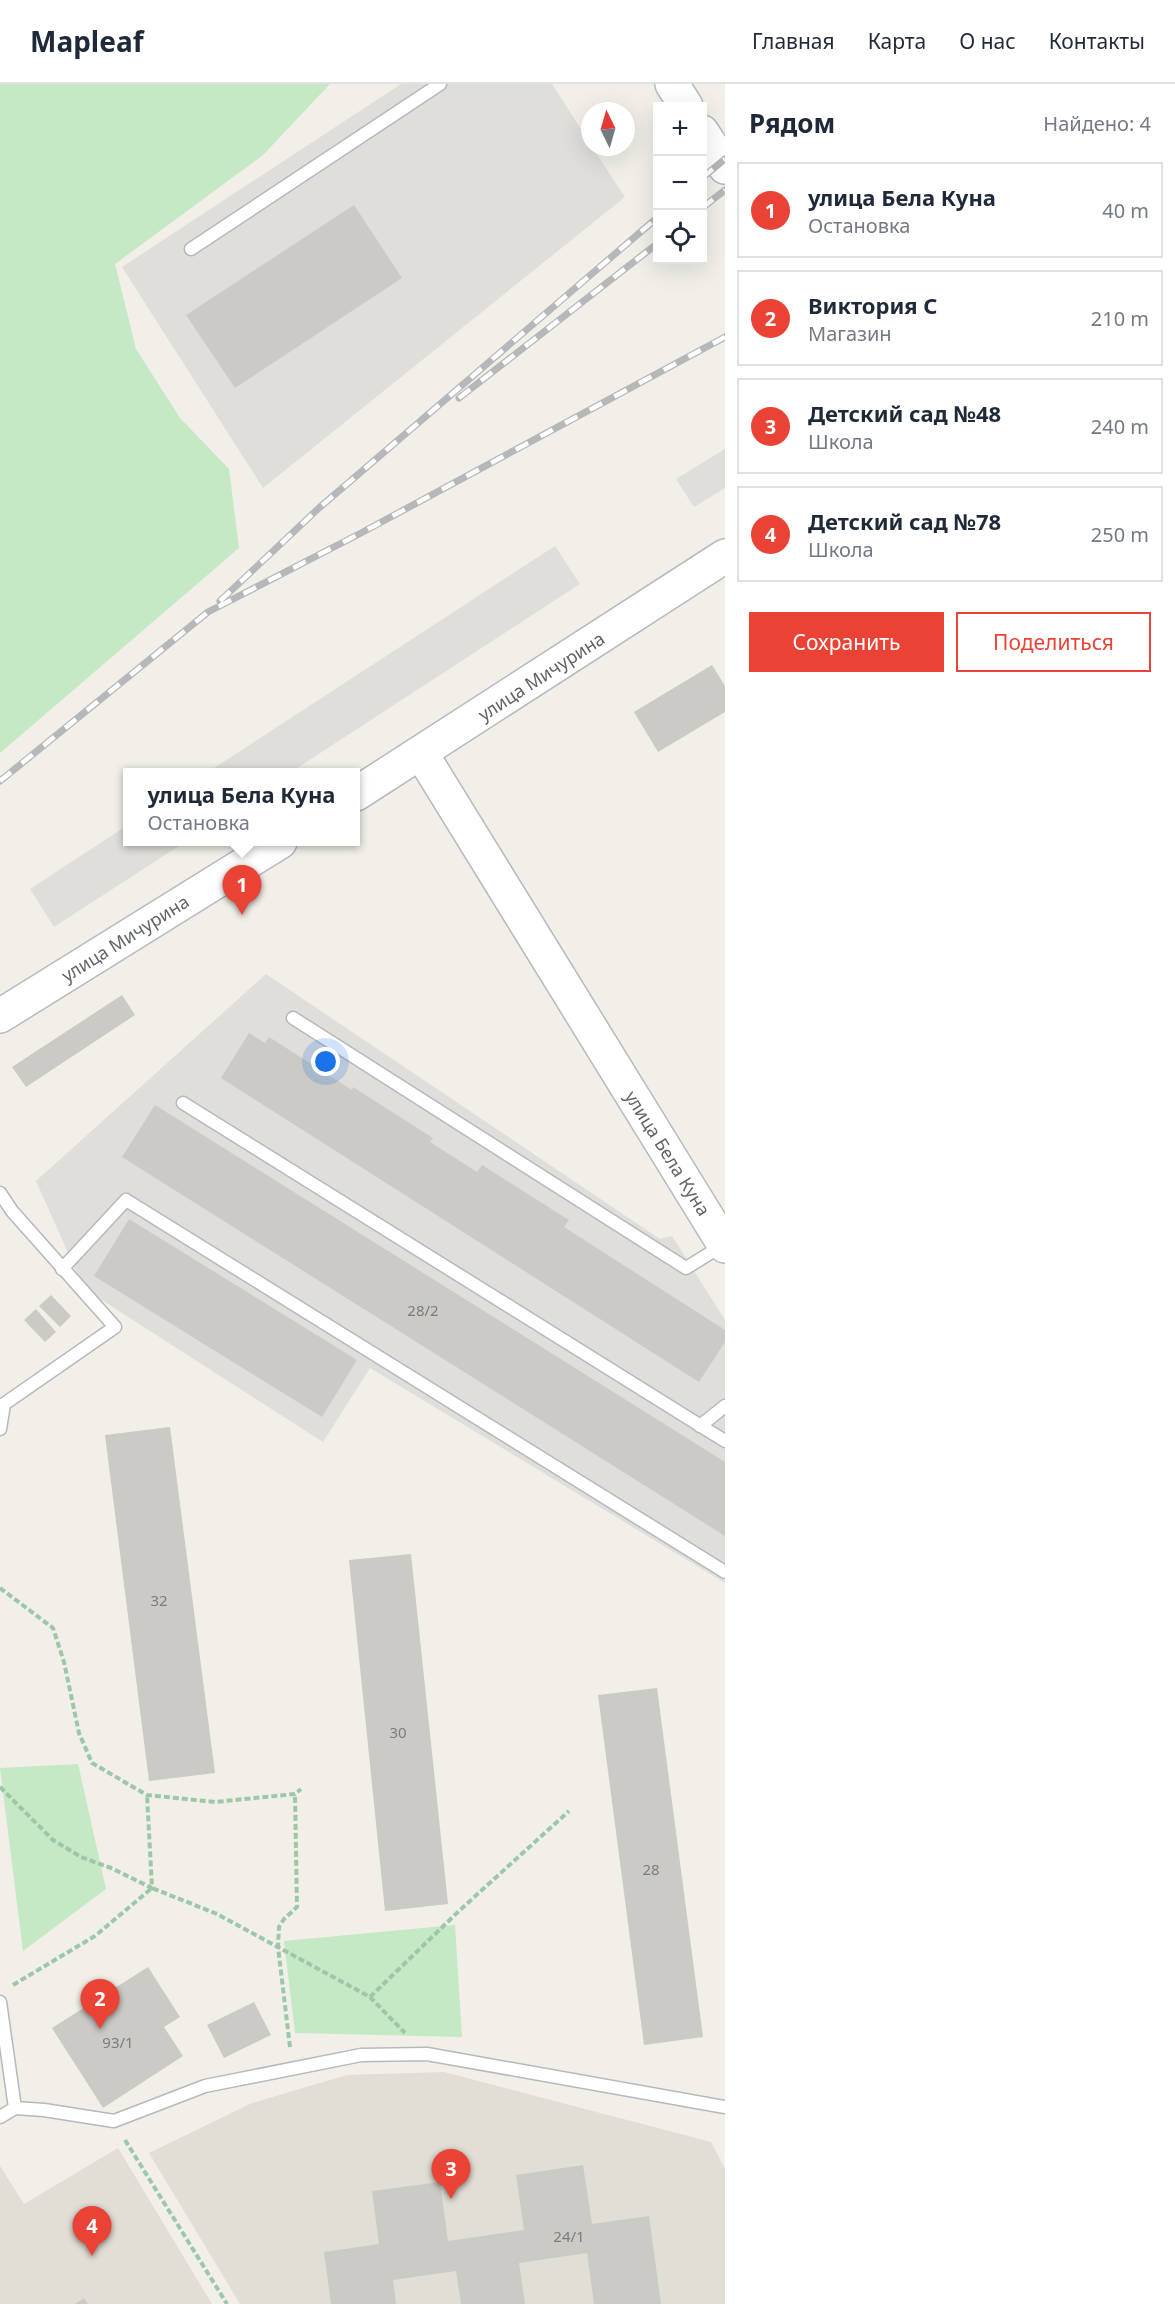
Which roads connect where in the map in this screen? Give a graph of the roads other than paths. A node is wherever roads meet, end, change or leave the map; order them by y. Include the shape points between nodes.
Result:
1 (440, 84) edge
2 (672, 84) edge
3 (683, 102) edge
4 (707, 140) edge
5 (725, 167) edge
6 (191, 249) dead end
7 (725, 556) edge
8 (422, 753) junction
9 (360, 792) edge
10 (274, 846) edge
11 (0, 1016) edge
12 (293, 1018) dead end
13 (183, 1103) dead end
14 (0, 1193) edge
15 (725, 1245) edge
16 (62, 1269) junction
17 (725, 1406) edge
18 (700, 1426) junction
19 (0, 1429) edge
20 (725, 1441) edge
21 (725, 1572) edge
22 (0, 2002) edge
23 (725, 2107) edge
24 (15, 2108) junction
25 (0, 2117) edge

1 - 6 lane
2 - 3 main road
4 - 5 main road
7 - 8 main road, улица Мичурина
8 - 9 main road, улица Мичурина
8 - 15 main road, улица Бела Куна
10 - 11 main road, улица Мичурина
12 - 15 lane via 686,1268
13 - 18 lane
14 - 16 lane
16 - 19 lane via 115,1327 4,1404
16 - 21 lane via 126,1200
17 - 18 lane
18 - 20 lane
22 - 24 lane
23 - 24 lane via 427,2054 361,2055 205,2086 114,2121
24 - 25 lane

